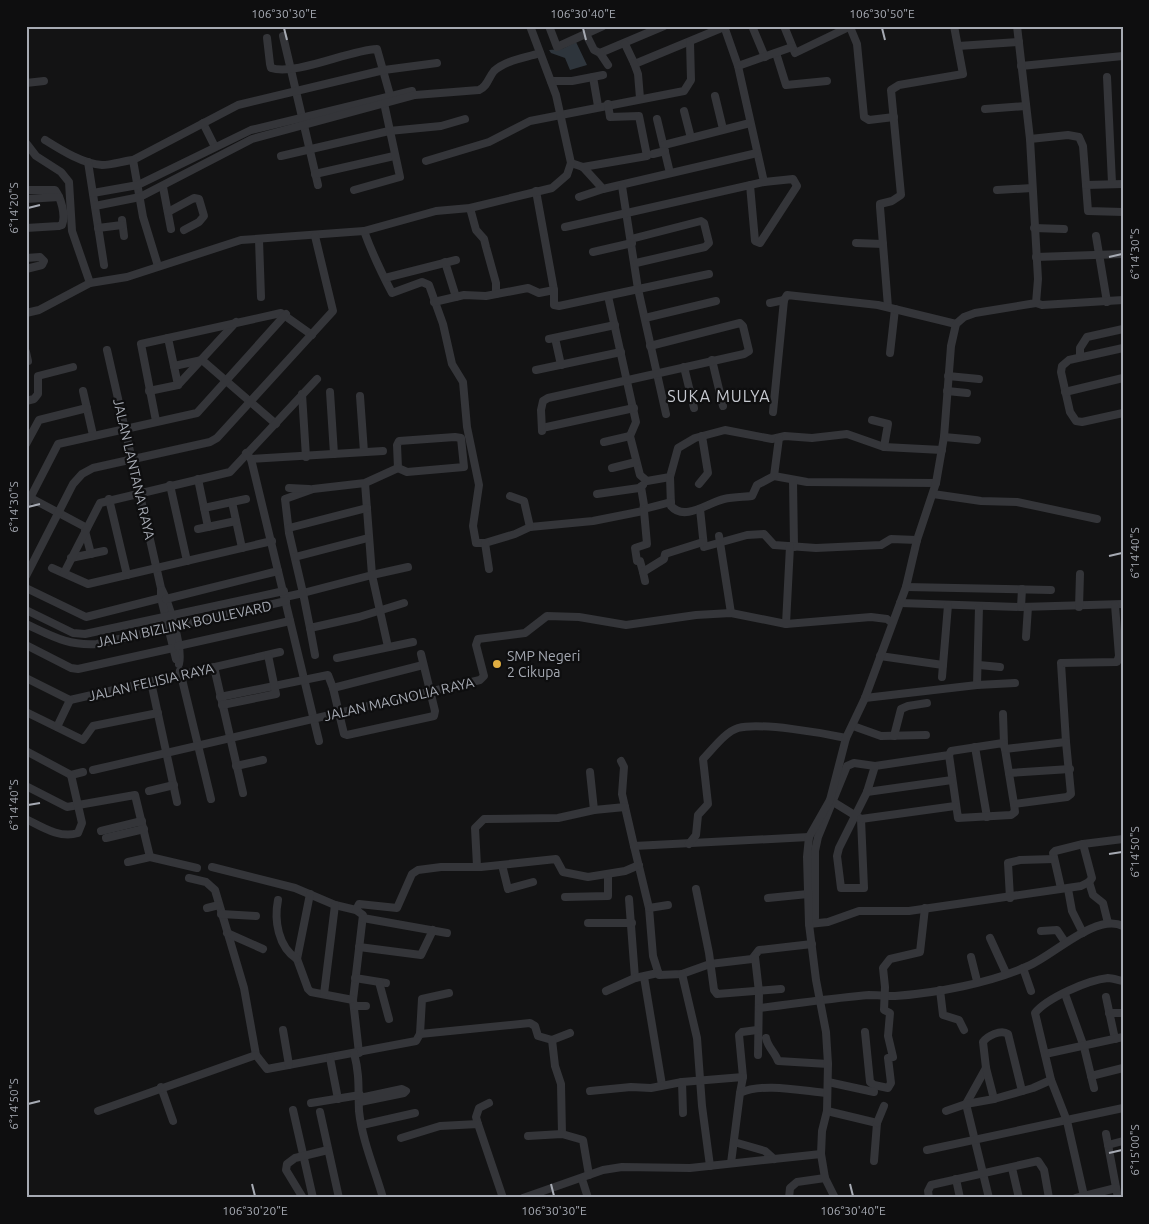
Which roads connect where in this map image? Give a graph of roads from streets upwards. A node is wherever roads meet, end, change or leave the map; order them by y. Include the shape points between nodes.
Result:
1 (530, 26) edge
2 (549, 26) edge
3 (603, 26) edge
4 (664, 26) edge
5 (724, 26) edge
6 (752, 26) edge
7 (795, 26) edge
8 (850, 26) edge
9 (954, 26) edge
10 (1017, 26) edge
11 (785, 28) edge
12 (586, 34) junction
13 (283, 36) dead end
14 (267, 38) dead end
15 (690, 42) junction
16 (1019, 42) junction
17 (625, 44) junction
18 (958, 46) junction
19 (792, 47) junction
20 (540, 53) junction
21 (600, 53) junction
22 (776, 53) junction
23 (1123, 56) edge
24 (764, 57) junction
25 (437, 63) dead end
26 (634, 63) junction
27 (608, 65) dead end
28 (738, 66) junction
29 (1020, 66) junction
30 (291, 68) junction
31 (384, 70) junction
32 (603, 75) dead end
33 (592, 77) junction
34 (1106, 77) dead end
35 (44, 81) dead end
36 (551, 81) junction
37 (827, 81) dead end
38 (26, 83) edge
39 (485, 87) junction
40 (296, 90) junction
41 (390, 95) junction
42 (715, 96) dead end
43 (640, 98) junction
44 (384, 103) junction
45 (608, 104) junction
46 (598, 106) junction
47 (1026, 106) junction
48 (985, 108) dead end
49 (684, 111) dead end
50 (561, 115) junction
51 (302, 116) junction
52 (894, 117) junction
53 (465, 118) dead end
54 (658, 119) dead end
55 (203, 123) junction
56 (750, 123) junction
57 (304, 125) junction
58 (723, 130) junction
59 (389, 131) junction
60 (691, 138) junction
61 (1030, 139) junction
62 (45, 140) dead end
63 (26, 143) edge
64 (215, 146) junction
65 (225, 146) junction
66 (664, 148) junction
67 (310, 150) junction
68 (757, 153) junction
69 (653, 154) dead end
70 (281, 156) dead end
71 (394, 156) junction
72 (133, 160) junction
73 (426, 161) dead end
74 (88, 162) junction
75 (570, 163) junction
76 (583, 167) junction
77 (315, 174) junction
78 (670, 174) junction
79 (764, 182) junction
80 (1112, 183) junction
81 (1123, 184) edge
82 (138, 185) junction
83 (318, 185) dead end
84 (750, 185) junction
85 (1086, 185) junction
86 (622, 186) junction
87 (163, 187) junction
88 (1032, 188) junction
89 (602, 189) junction
90 (26, 190) edge
91 (354, 190) dead end
92 (997, 190) dead end
93 (536, 191) junction
94 (93, 194) junction
95 (579, 196) dead end
96 (59, 197) junction
97 (140, 198) junction
98 (26, 199) edge
99 (95, 206) junction
100 (470, 208) junction
101 (168, 212) junction
102 (1123, 212) edge
103 (628, 214) junction
104 (565, 227) dead end
105 (26, 228) edge
106 (98, 228) junction
107 (1034, 228) junction
108 (171, 229) dead end
109 (1064, 229) dead end
110 (184, 230) dead end
111 (364, 230) junction
112 (124, 236) dead end
113 (315, 236) junction
114 (1096, 236) dead end
115 (259, 240) junction
116 (631, 241) junction
117 (856, 243) dead end
118 (882, 244) junction
119 (593, 252) dead end
120 (1098, 254) junction
121 (1123, 254) edge
122 (1036, 257) junction
123 (26, 258) edge
124 (456, 260) dead end
125 (446, 262) junction
126 (636, 263) junction
127 (104, 265) dead end
128 (158, 266) junction
129 (26, 269) edge
130 (709, 274) dead end
131 (386, 278) junction
132 (90, 283) junction
133 (638, 289) junction
134 (554, 290) junction
135 (496, 294) junction
136 (608, 296) junction
137 (261, 297) dead end
138 (456, 297) junction
139 (784, 300) junction
140 (1123, 300) edge
141 (716, 301) dead end
142 (434, 302) junction
143 (1108, 302) junction
144 (770, 303) dead end
145 (1036, 303) junction
146 (891, 308) junction
147 (26, 313) edge
148 (286, 314) junction
149 (644, 318) junction
150 (236, 322) junction
151 (956, 324) junction
152 (615, 325) junction
153 (1123, 329) edge
154 (312, 335) junction
155 (168, 338) junction
156 (650, 346) junction
157 (1123, 348) edge
158 (106, 350) dead end
159 (621, 352) junction
160 (890, 353) dead end
161 (1080, 357) junction
162 (202, 360) junction
163 (712, 360) junction
164 (561, 365) junction
165 (174, 366) junction
166 (684, 366) junction
167 (73, 367) dead end
168 (536, 370) dead end
169 (656, 373) junction
170 (948, 376) junction
171 (1123, 378) edge
172 (317, 379) dead end
173 (979, 379) dead end
174 (225, 380) junction
175 (627, 380) junction
176 (178, 385) junction
177 (83, 391) dead end
178 (149, 391) junction
179 (947, 391) junction
180 (330, 392) dead end
181 (1066, 392) junction
182 (967, 393) dead end
183 (302, 394) junction
184 (360, 396) dead end
185 (26, 401) edge
186 (250, 402) junction
187 (723, 406) dead end
188 (87, 408) junction
189 (634, 408) junction
190 (694, 408) dead end
191 (773, 412) dead end
192 (1123, 413) edge
193 (666, 414) dead end
194 (872, 420) dead end
195 (156, 421) junction
196 (276, 424) junction
197 (125, 428) junction
198 (93, 435) junction
199 (630, 436) junction
200 (702, 436) junction
201 (944, 437) junction
202 (779, 438) junction
203 (978, 440) dead end
204 (604, 442) dead end
205 (26, 444) edge
206 (884, 447) junction
207 (942, 450) junction
208 (383, 451) dead end
209 (364, 452) junction
210 (334, 454) junction
211 (249, 456) junction
212 (306, 457) junction
213 (132, 460) junction
214 (636, 462) junction
215 (398, 468) junction
216 (612, 468) dead end
217 (774, 476) junction
218 (670, 477) junction
219 (198, 479) junction
220 (793, 480) junction
221 (365, 483) junction
222 (936, 483) junction
223 (643, 484) junction
224 (699, 484) dead end
225 (170, 485) junction
226 (289, 488) dead end
227 (313, 489) junction
228 (140, 492) junction
229 (597, 494) dead end
230 (933, 494) junction
231 (510, 496) dead end
232 (28, 497) edge
233 (109, 499) junction
234 (246, 499) dead end
235 (232, 502) junction
236 (671, 502) junction
237 (26, 506) edge
238 (204, 508) junction
239 (367, 508) junction
240 (700, 509) junction
241 (644, 510) junction
242 (58, 513) junction
243 (1097, 519) dead end
244 (236, 521) junction
245 (208, 527) junction
246 (530, 527) junction
247 (289, 528) junction
248 (86, 529) junction
249 (198, 529) dead end
250 (368, 538) junction
251 (720, 540) junction
252 (917, 540) junction
253 (272, 542) junction
254 (703, 542) junction
255 (486, 543) junction
256 (792, 546) junction
257 (242, 548) junction
258 (104, 551) dead end
259 (91, 554) junction
260 (295, 557) junction
261 (71, 558) junction
262 (187, 561) junction
263 (408, 567) dead end
264 (52, 568) dead end
265 (157, 568) junction
266 (489, 568) dead end
267 (278, 571) junction
268 (643, 572) junction
269 (64, 574) junction
270 (1080, 574) dead end
271 (127, 575) junction
272 (372, 575) junction
273 (26, 576) edge
274 (645, 581) dead end
275 (26, 588) edge
276 (906, 588) junction
277 (1022, 589) junction
278 (1051, 590) dead end
279 (303, 593) junction
280 (285, 597) junction
281 (163, 599) junction
282 (404, 603) dead end
283 (900, 603) junction
284 (1119, 605) edge
285 (948, 606) junction
286 (978, 607) junction
287 (1024, 607) junction
288 (1080, 607) junction
289 (26, 610) edge
290 (380, 612) junction
291 (731, 613) junction
292 (168, 616) junction
293 (290, 621) junction
294 (892, 623) junction
295 (26, 624) edge
296 (786, 624) junction
297 (310, 628) junction
298 (171, 629) junction
299 (1026, 637) dead end
300 (413, 642) dead end
301 (26, 645) edge
302 (176, 647) junction
303 (388, 647) junction
304 (280, 652) dead end
305 (421, 654) dead end
306 (268, 655) junction
307 (315, 656) dead end
308 (880, 656) junction
309 (337, 658) dead end
310 (943, 665) junction
311 (978, 665) junction
312 (423, 666) junction
313 (214, 667) junction
314 (1000, 667) dead end
315 (181, 674) junction
316 (942, 677) dead end
317 (26, 678) edge
318 (303, 680) junction
319 (151, 682) junction
320 (1015, 683) dead end
321 (274, 685) junction
322 (978, 685) junction
323 (333, 688) junction
324 (430, 692) junction
325 (220, 697) junction
326 (865, 698) junction
327 (70, 700) junction
328 (927, 703) dead end
329 (222, 706) junction
330 (26, 712) edge
331 (339, 713) junction
332 (158, 714) junction
333 (1003, 714) dead end
334 (313, 719) junction
335 (852, 726) junction
336 (57, 727) junction
337 (926, 735) dead end
338 (894, 736) junction
339 (230, 738) junction
340 (846, 738) junction
341 (318, 740) dead end
342 (1066, 742) junction
343 (198, 745) junction
344 (1004, 746) junction
345 (975, 747) junction
346 (26, 751) edge
347 (166, 753) junction
348 (949, 755) junction
349 (263, 760) dead end
350 (621, 761) dead end
351 (236, 766) junction
352 (875, 766) junction
353 (1070, 769) junction
354 (93, 770) dead end
355 (83, 772) dead end
356 (590, 772) dead end
357 (1009, 773) junction
358 (71, 775) junction
359 (952, 780) junction
360 (174, 785) junction
361 (26, 786) edge
362 (149, 791) dead end
363 (867, 792) junction
364 (242, 793) dead end
365 (211, 799) dead end
366 (177, 802) dead end
367 (832, 802) junction
368 (1014, 804) junction
369 (78, 806) junction
370 (955, 806) junction
371 (625, 807) junction
372 (594, 810) junction
373 (858, 816) junction
374 (987, 817) junction
375 (26, 819) edge
376 (143, 825) junction
377 (101, 831) dead end
378 (809, 837) junction
379 (106, 838) dead end
380 (1123, 840) edge
381 (689, 844) junction
382 (1083, 844) junction
383 (634, 846) junction
384 (150, 857) junction
385 (1054, 859) junction
386 (128, 862) dead end
387 (502, 865) junction
388 (639, 865) junction
389 (477, 866) junction
390 (212, 867) dead end
391 (197, 868) dead end
392 (608, 874) junction
393 (189, 878) dead end
394 (533, 882) dead end
395 (1089, 882) junction
396 (1065, 888) junction
397 (696, 889) dead end
398 (310, 894) junction
399 (808, 894) junction
400 (565, 897) dead end
401 (768, 898) dead end
402 (1010, 898) junction
403 (629, 899) dead end
404 (278, 900) dead end
405 (219, 905) junction
406 (335, 905) junction
407 (668, 905) dead end
408 (207, 908) dead end
409 (649, 908) junction
410 (926, 908) junction
411 (356, 910) junction
412 (221, 914) junction
413 (256, 916) dead end
414 (363, 918) junction
415 (816, 918) dead end
416 (588, 923) dead end
417 (632, 923) junction
418 (1108, 923) junction
419 (809, 924) junction
420 (1123, 926) edge
421 (433, 930) junction
422 (1041, 931) dead end
423 (227, 932) junction
424 (447, 933) dead end
425 (1083, 933) junction
426 (990, 938) dead end
427 (1065, 942) junction
428 (812, 944) junction
429 (359, 947) junction
430 (264, 949) dead end
431 (755, 957) junction
432 (971, 957) dead end
433 (297, 959) junction
434 (710, 964) junction
435 (1023, 968) junction
436 (658, 973) junction
437 (1006, 973) junction
438 (682, 974) junction
439 (644, 977) junction
440 (355, 978) junction
441 (635, 978) junction
442 (977, 981) junction
443 (1123, 981) edge
444 (781, 989) dead end
445 (940, 990) junction
446 (606, 991) dead end
447 (1031, 991) dead end
448 (759, 992) junction
449 (449, 993) dead end
450 (324, 994) junction
451 (1065, 994) junction
452 (884, 995) junction
453 (1106, 997) dead end
454 (820, 1002) junction
455 (354, 1003) junction
456 (366, 1006) dead end
457 (759, 1008) junction
458 (1110, 1013) junction
459 (1123, 1013) edge
460 (389, 1020) dead end
461 (283, 1030) dead end
462 (757, 1030) junction
463 (964, 1030) dead end
464 (865, 1032) dead end
465 (570, 1033) dead end
466 (420, 1034) junction
467 (766, 1038) dead end
468 (1119, 1038) edge
469 (552, 1040) junction
470 (1084, 1047) junction
471 (356, 1053) junction
472 (1044, 1054) junction
473 (256, 1055) junction
474 (758, 1055) dead end
475 (330, 1058) junction
476 (828, 1064) junction
477 (289, 1065) junction
478 (986, 1068) junction
479 (1123, 1068) edge
480 (1091, 1076) junction
481 (743, 1077) junction
482 (1050, 1080) junction
483 (701, 1081) junction
484 (682, 1082) junction
485 (828, 1082) junction
486 (662, 1085) junction
487 (161, 1087) junction
488 (1094, 1088) dead end
489 (1022, 1091) junction
490 (590, 1092) dead end
491 (874, 1092) dead end
492 (740, 1093) junction
493 (827, 1093) junction
494 (360, 1098) junction
495 (338, 1099) junction
496 (994, 1099) junction
497 (311, 1103) dead end
498 (489, 1103) dead end
499 (966, 1104) junction
500 (884, 1106) dead end
501 (1123, 1108) edge
502 (293, 1110) dead end
503 (98, 1111) dead end
504 (828, 1111) junction
505 (946, 1111) dead end
506 (320, 1112) dead end
507 (415, 1113) dead end
508 (683, 1113) dead end
509 (174, 1121) dead end
510 (1067, 1121) junction
511 (877, 1123) junction
512 (362, 1124) junction
513 (478, 1124) junction
514 (562, 1134) junction
515 (1106, 1134) dead end
516 (528, 1136) dead end
517 (401, 1138) dead end
518 (976, 1140) junction
519 (1123, 1141) edge
520 (734, 1142) junction
521 (1108, 1145) junction
522 (328, 1150) junction
523 (927, 1150) dead end
524 (821, 1154) junction
525 (304, 1156) junction
526 (774, 1159) junction
527 (874, 1161) dead end
528 (731, 1163) junction
529 (710, 1166) junction
530 (1012, 1168) junction
531 (984, 1173) junction
532 (589, 1174) junction
533 (1119, 1176) edge
534 (825, 1178) junction
535 (582, 1179) junction
536 (956, 1179) junction
537 (1116, 1188) junction
538 (1080, 1197) edge
539 (304, 1198) edge
540 (313, 1198) edge
541 (339, 1198) edge
542 (383, 1198) edge
543 (503, 1198) edge
544 (523, 1198) edge
545 (588, 1198) edge
546 (789, 1198) edge
547 (835, 1198) edge
548 (929, 1198) edge
549 (960, 1198) edge
550 (989, 1198) edge
551 (1019, 1198) edge
552 (1049, 1198) edge
553 (1118, 1198) edge

1 - 20 street
2 - 12 street via 557,47
3 - 12 street
4 - 17 street
5 - 15 street
5 - 28 street
6 - 24 street
7 - 11 street
8 - 19 street via 795,53
8 - 52 street via 857,44 864,117 869,120
9 - 18 street
10 - 16 street
11 - 19 street
12 - 21 street via 594,50
13 - 30 street
14 - 30 street via 271,68
15 - 26 street
15 - 43 street via 690,80 686,89 678,94
16 - 18 street
16 - 29 street
17 - 21 street
17 - 26 street
18 - 52 street via 963,74 892,87
19 - 22 street
20 - 36 street
20 - 39 street via 499,67
21 - 27 street
22 - 24 street
22 - 37 street via 786,85
23 - 29 street
24 - 28 street
25 - 31 street
26 - 43 street
28 - 56 street
29 - 47 street
30 - 31 street via 376,49
30 - 40 street
31 - 40 street
31 - 41 street
32 - 33 street
33 - 36 street
33 - 46 street
34 - 80 street
35 - 38 street
36 - 50 street
39 - 41 street
39 - 44 street via 415,95
40 - 51 street
40 - 55 street via 238,106
41 - 51 street
42 - 58 street
43 - 45 street
44 - 57 street
44 - 59 street
45 - 46 street
45 - 76 street via 610,117 639,116 647,156
46 - 50 street
47 - 48 street
47 - 61 street
49 - 60 street
50 - 73 street via 530,121 489,142
50 - 75 street
51 - 57 street
51 - 65 street via 251,130
52 - 118 street via 900,195 880,204
53 - 59 street via 441,126
54 - 66 street
55 - 64 street
55 - 72 street
56 - 58 street
56 - 68 street
57 - 65 street
57 - 67 street
58 - 60 street
59 - 67 street
59 - 71 street
60 - 66 street
61 - 85 street via 1079,138 1083,146
61 - 88 street
62 - 74 street
63 - 132 street via 36,156 67,179 72,232
64 - 65 street
64 - 82 street
65 - 87 street
66 - 69 street
66 - 78 street
67 - 70 street
67 - 77 street
68 - 78 street
68 - 79 street
71 - 77 street
71 - 91 street via 399,179
72 - 74 street via 102,165
72 - 82 street
74 - 94 street
75 - 76 street
75 - 93 street via 562,182
76 - 89 street
77 - 83 street
78 - 86 street
79 - 84 street
79 - 84 street via 791,178 797,186 762,242 758,243 755,241
80 - 81 street
80 - 85 street
82 - 94 street
82 - 97 street
84 - 103 street
85 - 102 street via 1089,213
86 - 89 street
86 - 103 street
87 - 97 street
87 - 101 street
88 - 92 street
88 - 107 street
89 - 95 street
90 - 96 street via 52,188
93 - 100 street
93 - 134 street
94 - 99 street
96 - 98 street
96 - 105 street via 64,219 62,224
97 - 99 street
97 - 128 street
99 - 106 street
100 - 111 street via 436,211
100 - 135 street via 476,230 484,240
101 - 108 street
101 - 110 street via 194,198 199,199 204,216
103 - 104 street
103 - 116 street
106 - 112 street via 122,223
106 - 127 street
107 - 109 street
107 - 122 street
111 - 113 street
111 - 131 street via 379,271
113 - 115 street
113 - 154 street via 334,308
114 - 120 street
115 - 128 street via 234,242
115 - 137 street
116 - 119 street
116 - 126 street
116 - 126 street via 701,221 709,244
117 - 118 street
118 - 146 street
120 - 121 street
120 - 122 street
120 - 143 street
122 - 145 street
123 - 129 street via 40,257 44,262
124 - 125 street
125 - 131 street
125 - 138 street
126 - 133 street
128 - 132 street via 111,281
130 - 133 street
131 - 142 street via 392,293 426,282
132 - 147 street via 39,310
133 - 136 street
133 - 149 street
134 - 135 street via 539,293 528,288
134 - 136 street via 556,306
135 - 138 street
136 - 152 street
138 - 142 street
139 - 144 street
139 - 146 street via 792,295
139 - 191 street
140 - 143 street
141 - 149 street
142 - 255 street via 443,324 452,364 463,382 467,427 479,484 473,526 475,542
143 - 145 street
145 - 151 street via 975,313
146 - 151 street
146 - 160 street
148 - 150 street
148 - 154 street
148 - 174 street
149 - 156 street
150 - 155 street
150 - 162 street
151 - 170 street
152 - 159 street
152 - 164 street via 552,339
153 - 161 street via 1087,337 1080,348
154 - 186 street
155 - 165 street
155 - 178 street via 139,345
156 - 163 street via 742,324 748,352
156 - 169 street
157 - 161 street
158 - 197 street, JALAN LANTANA RAYA
159 - 164 street
159 - 175 street
161 - 181 street via 1062,366
162 - 165 street
162 - 174 street
162 - 176 street
163 - 166 street
163 - 187 street
164 - 168 street
165 - 176 street
166 - 169 street
166 - 190 street
167 - 185 street via 38,376 38,394
169 - 175 street
169 - 193 street
170 - 173 street
170 - 179 street
171 - 181 street
172 - 183 street
174 - 186 street
174 - 195 street via 197,413
175 - 189 street
175 - 189 street via 546,399 541,410 542,430
176 - 178 street
177 - 188 street
178 - 195 street
179 - 182 street
179 - 201 street
180 - 210 street
181 - 192 street via 1070,412 1076,421
183 - 196 street
183 - 212 street
184 - 209 street
186 - 196 street
186 - 213 street via 218,438 210,442
188 - 198 street
188 - 205 street via 39,420
189 - 199 street via 636,426
194 - 206 street via 888,424
195 - 197 street
196 - 211 street
197 - 198 street
197 - 213 street, JALAN LANTANA RAYA
198 - 232 street via 58,444
199 - 204 street
199 - 214 street
200 - 202 street via 725,430
200 - 218 street via 676,449
200 - 224 street via 708,473
201 - 203 street
201 - 207 street
202 - 206 street via 846,434
202 - 217 street
206 - 207 street
207 - 222 street
208 - 209 street
209 - 210 street
210 - 212 street
211 - 212 street
211 - 219 street via 230,472
211 - 253 street
213 - 228 street, JALAN LANTANA RAYA
213 - 242 street via 93,468 82,474
214 - 216 street
214 - 223 street
215 - 215 street via 399,440 455,437 463,442 464,467 407,472
215 - 221 street
217 - 220 street
217 - 240 street via 757,485 752,496 724,499
218 - 223 street
218 - 236 street
219 - 225 street
219 - 238 street
220 - 222 street
220 - 256 street
221 - 227 street
221 - 239 street
222 - 230 street
223 - 229 street
223 - 241 street
225 - 228 street
225 - 262 street
226 - 227 street
227 - 247 street via 285,499
228 - 233 street
228 - 265 street, JALAN LANTANA RAYA
230 - 243 street via 1017,502
230 - 252 street
231 - 246 street via 524,501
232 - 237 street
232 - 242 street
233 - 248 street via 100,503
233 - 271 street
234 - 235 street
235 - 238 street
235 - 244 street
236 - 240 street via 677,511
236 - 241 street
238 - 245 street
239 - 247 street
239 - 250 street
240 - 254 street
241 - 246 street via 592,521
241 - 268 street via 647,544 635,548
242 - 248 street
242 - 273 street
244 - 245 street
244 - 257 street
245 - 249 street
246 - 255 street
247 - 260 street
248 - 259 street
248 - 261 street
250 - 260 street
250 - 272 street
251 - 254 street via 705,548
251 - 256 street via 763,534 772,544
251 - 291 street
252 - 256 street via 891,539 881,545
252 - 276 street
253 - 257 street
253 - 267 street
254 - 268 street via 665,554 664,560
255 - 266 street
256 - 296 street
257 - 262 street
258 - 259 street
259 - 261 street
260 - 279 street
261 - 269 street
262 - 265 street
263 - 272 street
264 - 269 street
265 - 271 street
265 - 281 street, JALAN LANTANA RAYA
267 - 280 street
267 - 281 street
268 - 274 street
269 - 271 street via 88,584
270 - 288 street
272 - 279 street
272 - 290 street
275 - 281 street via 86,617
276 - 277 street
276 - 283 street
277 - 278 street
277 - 287 street
279 - 280 street
279 - 297 street
280 - 292 street, JALAN BIZLINK BOULEVARD
280 - 293 street
280 - 298 street, JALAN BIZLINK BOULEVARD
281 - 292 street, JALAN LANTANA RAYA
282 - 290 street
283 - 285 street
283 - 294 street
284 - 288 street
284 - 342 street via 1119,656 1116,662 1061,663
285 - 286 street
285 - 310 street
286 - 287 street
286 - 311 street
287 - 288 street
287 - 299 street
289 - 292 street, JALAN BIZLINK BOULEVARD via 74,633 85,634
290 - 297 street
290 - 303 street
291 - 296 street, JALAN MAGNOLIA RAYA
291 - 324 street, JALAN MAGNOLIA RAYA via 626,625 579,617 547,616 525,633 478,639 476,645 483,678
292 - 298 street, JALAN LANTANA RAYA
293 - 302 street
293 - 318 street
294 - 296 street, JALAN MAGNOLIA RAYA via 871,617
294 - 308 street
295 - 298 street, JALAN BIZLINK BOULEVARD via 66,643 80,645
297 - 307 street
298 - 302 street, JALAN LANTANA RAYA
300 - 303 street
301 - 302 street via 78,669
302 - 315 street, JALAN LANTANA RAYA
303 - 309 street
304 - 306 street, JALAN FELISIA RAYA
305 - 312 street
306 - 313 street, JALAN FELISIA RAYA
306 - 321 street
308 - 310 street
308 - 326 street
310 - 316 street
311 - 314 street
311 - 322 street
312 - 323 street
312 - 324 street
313 - 315 street, JALAN FELISIA RAYA
313 - 325 street
315 - 319 street, JALAN FELISIA RAYA
315 - 343 street, JALAN LANTANA RAYA
317 - 327 street, JALAN FELISIA RAYA
318 - 321 street
318 - 323 street via 327,675
318 - 334 street
319 - 327 street, JALAN FELISIA RAYA
319 - 332 street
320 - 322 street
321 - 325 street
321 - 329 street via 276,694
322 - 326 street
323 - 331 street
324 - 331 street, JALAN MAGNOLIA RAYA
324 - 331 street via 436,711 431,717 347,735
325 - 329 street
326 - 335 street
327 - 336 street
328 - 338 street via 904,706
329 - 339 street
330 - 336 street
331 - 334 street, JALAN MAGNOLIA RAYA
332 - 336 street via 93,726 83,740
332 - 347 street
333 - 344 street
334 - 339 street, JALAN MAGNOLIA RAYA
334 - 341 street
335 - 338 street via 881,736
335 - 340 street
337 - 338 street
339 - 343 street, JALAN MAGNOLIA RAYA
339 - 351 street
340 - 367 street
340 - 381 street via 814,731 749,727 733,730 703,759 708,804 698,815 696,835
342 - 344 street
342 - 353 street
343 - 347 street, JALAN MAGNOLIA RAYA
343 - 365 street, JALAN LANTANA RAYA
344 - 345 street
344 - 357 street
345 - 348 street via 950,751
345 - 374 street
346 - 358 street
347 - 354 street, JALAN MAGNOLIA RAYA
347 - 360 street
348 - 352 street
348 - 359 street
349 - 351 street
350 - 371 street
351 - 364 street
352 - 363 street
352 - 367 street via 854,763 847,766
353 - 357 street
353 - 368 street via 1072,790 1067,797
355 - 358 street
356 - 372 street
357 - 368 street
358 - 369 street
359 - 363 street
359 - 370 street
360 - 362 street
360 - 366 street
361 - 369 street via 67,807
363 - 373 street
367 - 373 street
367 - 378 street
367 - 415 street via 815,851
368 - 374 street via 1011,815
369 - 375 street via 82,825 75,835 53,833
369 - 376 street via 133,794
370 - 373 street
370 - 374 street via 959,819
371 - 372 street
371 - 383 street
372 - 389 street via 558,818 484,819 475,828
373 - 373 street via 838,852 842,888 866,886
376 - 377 street
376 - 379 street
376 - 384 street
378 - 381 street
378 - 399 street
380 - 382 street
381 - 383 street
382 - 385 street via 1055,851
382 - 395 street via 1091,868
383 - 388 street
384 - 386 street
384 - 391 street
385 - 396 street
385 - 402 street via 1020,860 1008,864
387 - 389 street
387 - 392 street via 556,859 563,872 588,877
387 - 394 street via 508,888
388 - 392 street
388 - 409 street
389 - 411 street via 418,870 412,874 397,908 362,904
390 - 398 street
392 - 400 street via 609,894 606,897
393 - 405 street via 211,884
395 - 396 street
395 - 418 street via 1093,895 1103,903
396 - 402 street
396 - 425 street
397 - 434 street
398 - 406 street
398 - 433 street
399 - 401 street
399 - 419 street
402 - 410 street
403 - 417 street
404 - 433 street via 276,922 287,950
405 - 408 street
405 - 412 street
406 - 411 street
406 - 450 street
407 - 409 street
409 - 436 street via 653,956
410 - 419 street via 860,910 828,922
410 - 452 street via 920,952 885,963
411 - 414 street
412 - 413 street
412 - 423 street
414 - 421 street
414 - 429 street
416 - 417 street
417 - 441 street
418 - 420 street
418 - 425 street
419 - 428 street
421 - 424 street
421 - 429 street via 420,955
422 - 427 street via 1058,930
423 - 430 street
423 - 473 street via 244,988
425 - 427 street
426 - 437 street
427 - 435 street via 1057,950
428 - 431 street via 759,950
428 - 454 street
429 - 440 street
431 - 434 street
431 - 448 street
432 - 442 street
433 - 450 street via 308,989
434 - 438 street
434 - 448 street via 716,994
435 - 437 street
435 - 447 street
436 - 438 street via 664,976
436 - 439 street
437 - 442 street
438 - 483 street via 697,1038
439 - 441 street
439 - 486 street
440 - 455 street
440 - 460 street via 382,982
441 - 446 street
442 - 445 street
443 - 451 street via 1109,978 1081,985
444 - 448 street
445 - 452 street
445 - 463 street via 943,1015 959,1020
448 - 457 street
449 - 466 street via 422,999
450 - 455 street
451 - 470 street
451 - 472 street via 1040,1007 1035,1014
452 - 454 street
452 - 464 street via 884,1010 890,1013 888,1036 894,1054 888,1058 891,1083 888,1088 870,1082
453 - 458 street
454 - 457 street
454 - 476 street
455 - 456 street
455 - 471 street
457 - 462 street
458 - 459 street
458 - 468 street
461 - 477 street
462 - 474 street
462 - 481 street via 739,1035
465 - 469 street
466 - 469 street via 530,1024 535,1026 538,1036
466 - 471 street via 416,1041
467 - 476 street via 778,1061
468 - 470 street
469 - 514 street via 561,1084
470 - 472 street
470 - 480 street
471 - 475 street
471 - 494 street
472 - 482 street
473 - 477 street via 267,1069
473 - 487 street
475 - 477 street
475 - 495 street
476 - 485 street
478 - 489 street via 985,1039 1006,1032
478 - 496 street
478 - 499 street
479 - 480 street
480 - 488 street
481 - 483 street
481 - 492 street
482 - 489 street
482 - 510 street
483 - 484 street
483 - 529 street
484 - 486 street
484 - 508 street
485 - 491 street
485 - 493 street
486 - 490 street
487 - 503 street
487 - 509 street
489 - 496 street
492 - 493 street via 779,1089
492 - 520 street
493 - 504 street
494 - 494 street via 404,1089 406,1091
494 - 495 street
494 - 512 street
495 - 497 street
496 - 499 street
498 - 513 street via 479,1108
499 - 505 street
499 - 518 street
500 - 511 street
501 - 510 street
502 - 525 street
504 - 511 street
504 - 524 street via 822,1131
506 - 522 street
507 - 512 street
510 - 518 street
510 - 538 street
511 - 527 street
512 - 542 street
513 - 517 street via 440,1126
513 - 543 street
514 - 516 street
514 - 532 street via 582,1140
515 - 521 street
518 - 523 street
518 - 531 street
519 - 521 street
520 - 526 street via 765,1151
520 - 528 street
521 - 533 street
522 - 525 street
522 - 541 street
524 - 526 street
524 - 534 street
525 - 539 street via 290,1161 286,1167
525 - 540 street
526 - 528 street
528 - 529 street
529 - 532 street via 622,1167
530 - 531 street
530 - 551 street
530 - 552 street via 1040,1162
531 - 536 street
531 - 550 street
532 - 535 street
533 - 537 street
534 - 546 street via 797,1182 790,1188
534 - 547 street
535 - 544 street
535 - 545 street
536 - 548 street via 931,1185
536 - 549 street
537 - 538 street
537 - 553 street

